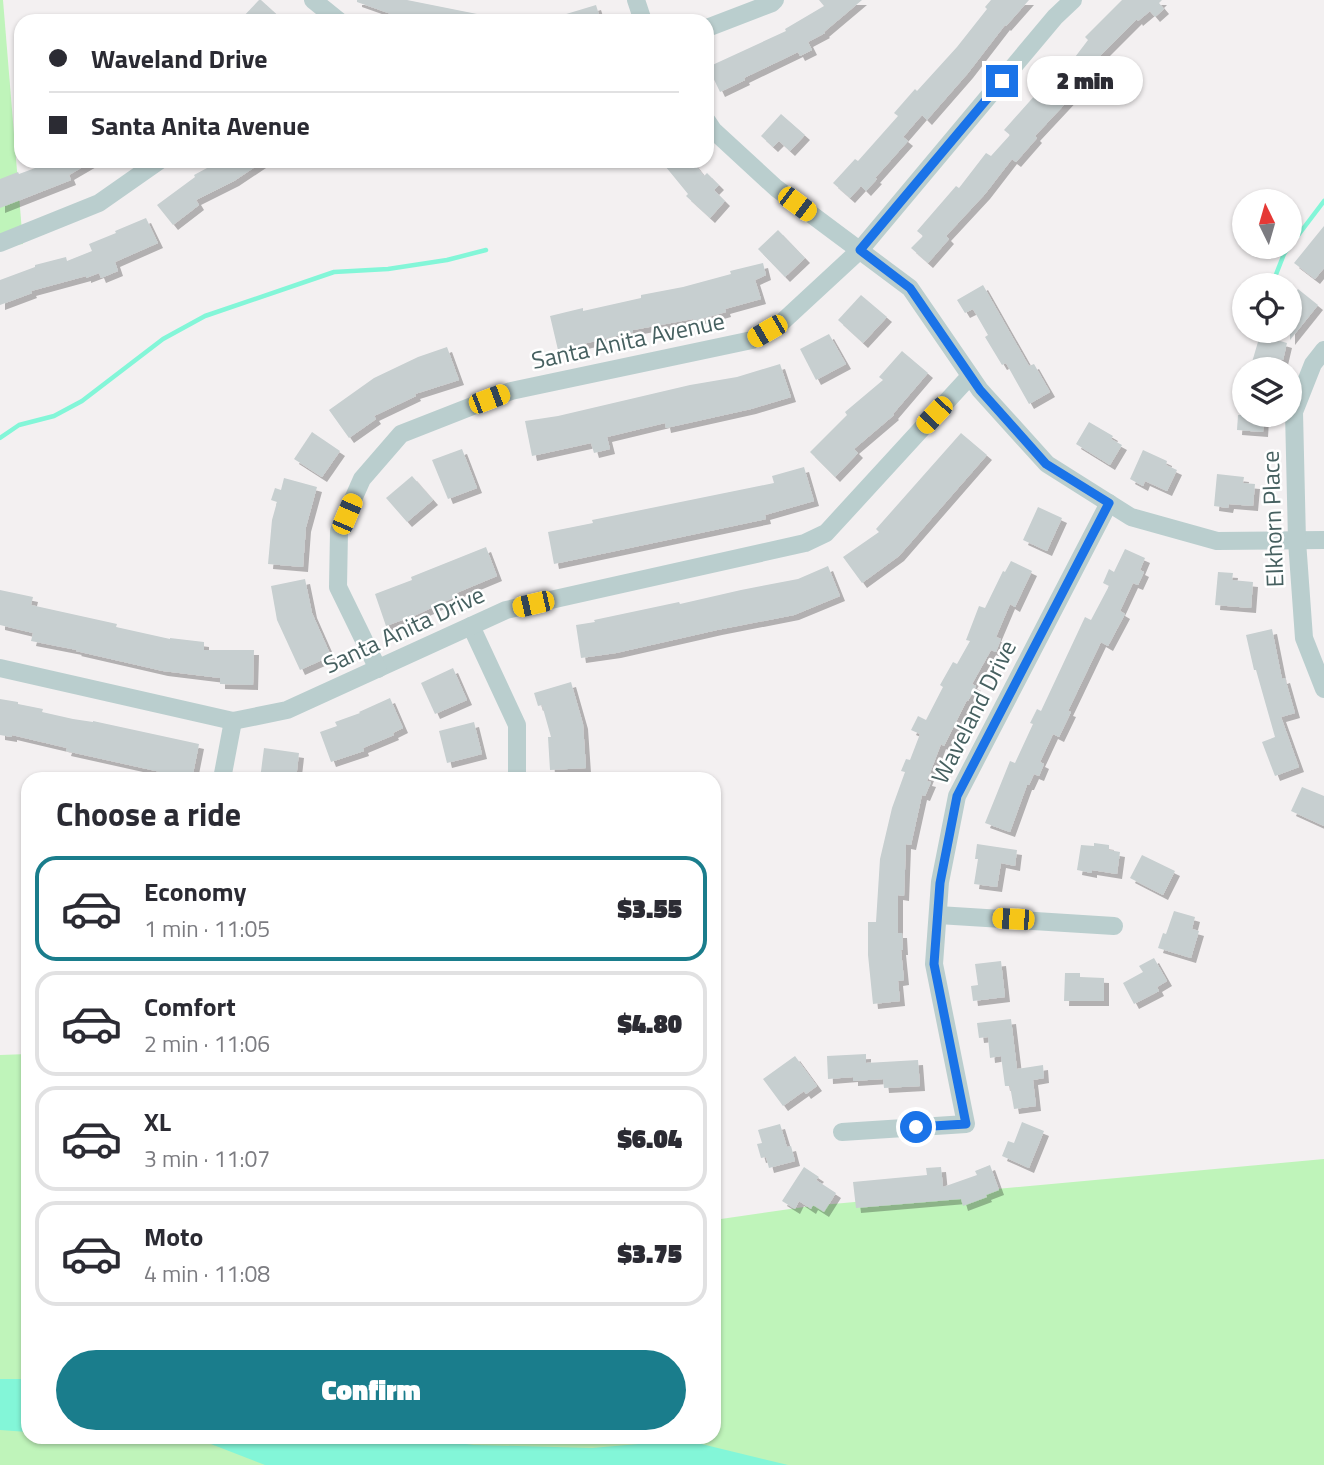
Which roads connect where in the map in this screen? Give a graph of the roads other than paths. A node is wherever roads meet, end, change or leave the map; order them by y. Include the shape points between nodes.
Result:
1 (313, 0) edge
2 (775, 0) edge
3 (1073, 0) edge
4 (326, 14) edge
5 (714, 25) edge
6 (714, 131) edge
7 (149, 168) edge
8 (0, 243) edge
9 (860, 250) junction
10 (1324, 350) edge
11 (970, 376) junction
12 (1109, 503) junction
13 (1324, 540) edge
14 (1297, 541) junction
15 (471, 626) junction
16 (0, 668) edge
17 (378, 669) junction
18 (1324, 689) edge
19 (233, 721) junction
20 (223, 772) edge
21 (517, 772) edge
22 (938, 915) junction
23 (1114, 926) dead end
24 (842, 1132) dead end

1 - 4 street
2 - 5 street
3 - 9 street, Santa Anita Avenue
6 - 9 street via 776,188
7 - 8 street via 99,202
9 - 11 street via 910,288
9 - 17 street, Santa Anita Avenue via 781,323 752,340 511,391 401,434 362,479 340,531 338,586
10 - 14 street, Elkhorn Place via 1313,364 1294,412
11 - 12 street via 1046,464
11 - 15 street, Santa Anita Drive via 826,533 805,542 506,610
12 - 14 street via 1131,517 1217,541
12 - 22 street, Waveland Drive via 957,796
13 - 14 street
14 - 18 street, Elkhorn Place via 1304,638
15 - 17 street, Santa Anita Drive
15 - 21 street via 517,726
16 - 19 street, Santa Anita Drive
17 - 19 street, Santa Anita Drive via 288,710
19 - 20 street
22 - 23 street
22 - 24 street, Waveland Drive via 934,964 966,1124

